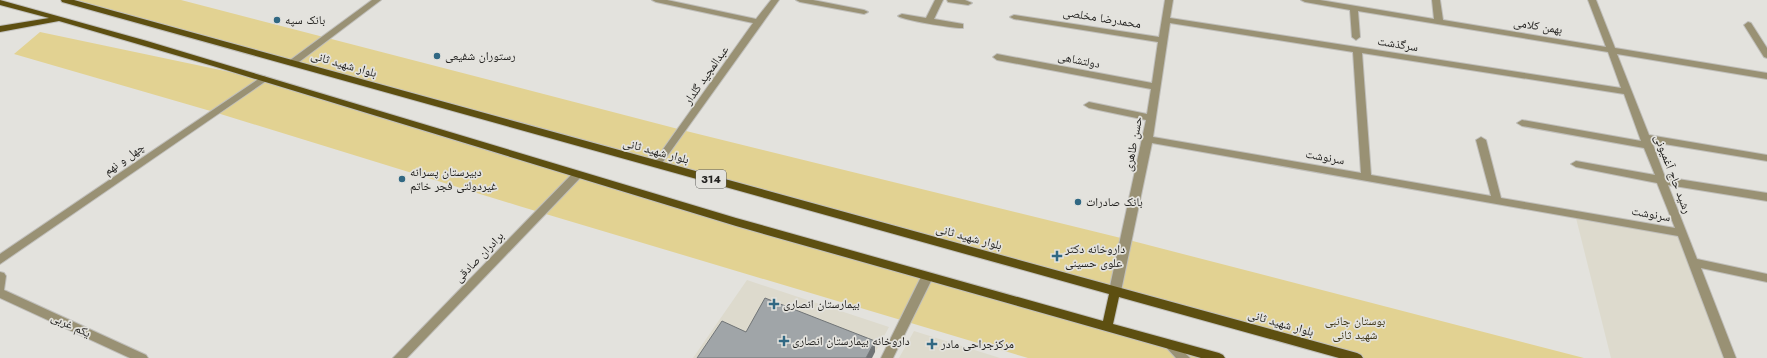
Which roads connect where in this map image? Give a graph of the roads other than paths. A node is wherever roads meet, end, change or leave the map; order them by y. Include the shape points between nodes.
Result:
1 (5, 0) edge
2 (65, 0) edge
3 (377, 0) edge
4 (656, 0) edge
5 (775, 0) edge
6 (800, 0) edge
7 (939, 0) edge
8 (951, 0) edge
9 (1169, 0) edge
10 (1305, 0) edge
11 (1436, 0) edge
12 (1592, 0) edge
13 (968, 2) dead end
14 (0, 3) edge
15 (1354, 8) junction
16 (864, 12) dead end
17 (902, 16) dead end
18 (1014, 17) dead end
19 (60, 18) junction
20 (1165, 20) junction
21 (929, 21) junction
22 (758, 22) junction
23 (1439, 22) junction
24 (1748, 25) dead end
25 (960, 26) dead end
26 (0, 29) edge
27 (1356, 37) dead end
28 (1163, 40) junction
29 (1357, 50) junction
30 (1611, 50) junction
31 (1767, 55) edge
32 (997, 57) dead end
33 (292, 63) junction
34 (1767, 76) edge
35 (264, 79) junction
36 (1156, 87) junction
37 (1628, 92) junction
38 (1089, 106) dead end
39 (1151, 118) junction
40 (1522, 123) dead end
41 (1148, 139) junction
42 (1481, 140) dead end
43 (1647, 142) junction
44 (1767, 158) edge
45 (657, 164) junction
46 (1576, 164) dead end
47 (577, 175) junction
48 (1366, 177) junction
49 (1662, 180) junction
50 (1767, 197) edge
51 (1497, 200) junction
52 (1682, 233) junction
53 (0, 260) edge
54 (1693, 262) junction
55 (0, 276) edge
56 (927, 277) junction
57 (1767, 278) edge
58 (0, 288) edge
59 (1115, 291) junction
60 (0, 293) edge
61 (1107, 327) junction
62 (1170, 345) junction
63 (142, 358) edge
64 (399, 358) edge
65 (887, 358) edge
66 (1184, 358) edge
67 (1219, 358) edge
68 (1356, 358) edge
69 (1730, 358) edge

1 - 14 main road
2 - 33 main road, بلوار شهید ثانی / 314
3 - 33 street
4 - 22 street
5 - 22 street, عبدالمجید گلدار
6 - 16 street
7 - 21 street
8 - 13 street
9 - 20 street, حسن طاهری
10 - 15 street, بهمن کلامی
11 - 23 street
12 - 30 street, رشید حاج آغمیونی
14 - 19 main road
15 - 23 street, بهمن کلامی
15 - 27 street
17 - 21 street
18 - 28 street, محمدرضا مخلصی
19 - 26 main road
19 - 35 main road
20 - 28 street, حسن طاهری
20 - 29 street, سرگذشت
21 - 25 street
22 - 45 street, عبدالمجید گلدار
23 - 30 street, بهمن کلامی
24 - 31 street
28 - 36 street, حسن طاهری
29 - 37 street, سرگذشت
29 - 48 street
30 - 34 street, بهمن کلامی
30 - 37 street, رشید حاج آغمیونی
32 - 36 street, دولتشاهی
33 - 45 main road, بلوار شهید ثانی / 314
35 - 47 main road
35 - 53 street, چهل و نهم
36 - 39 street, حسن طاهری
37 - 43 street, رشید حاج آغمیونی
38 - 39 street
39 - 41 street, حسن طاهری
40 - 43 street
41 - 48 street, سرنوشت
41 - 59 street, حسن طاهری
42 - 51 street
43 - 44 street
43 - 49 street, رشید حاج آغمیونی
45 - 59 main road, بلوار شهید ثانی / 314
46 - 49 street
47 - 56 main road
47 - 64 street, برادران صادقی
48 - 51 street, سرنوشت
49 - 50 street
49 - 52 street, رشید حاج آغمیونی
51 - 52 street, سرنوشت
52 - 54 street, رشید حاج آغمیونی
54 - 57 street
54 - 69 street, رشید حاج آغمیونی
55 - 58 street
56 - 61 main road
56 - 65 street
59 - 61 main road
59 - 68 main road, بلوار شهید ثانی / 314
60 - 63 street, یکم غربی
61 - 62 main road
62 - 66 street
62 - 67 main road

